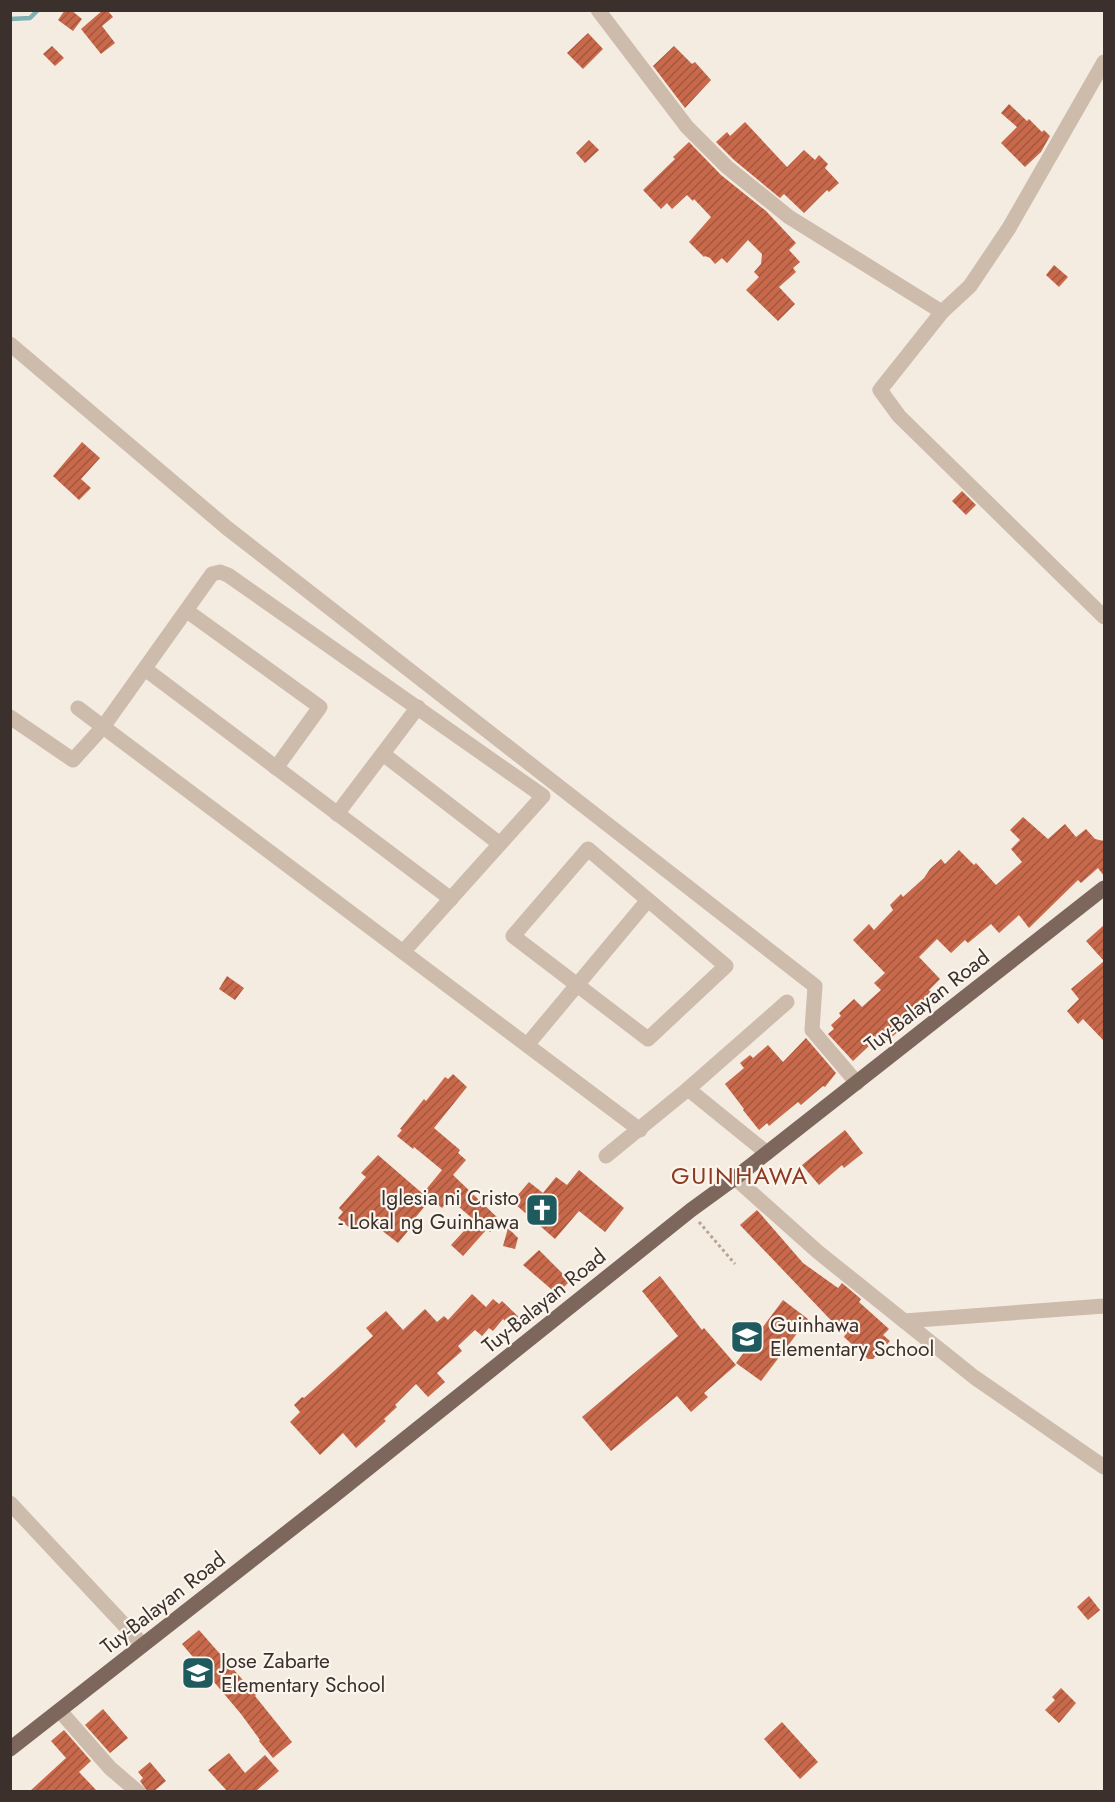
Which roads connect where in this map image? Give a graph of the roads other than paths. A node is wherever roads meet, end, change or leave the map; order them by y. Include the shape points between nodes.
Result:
1 (598, 10) edge
2 (1104, 62) edge
3 (942, 312) junction
4 (10, 344) edge
5 (187, 611) junction
6 (1104, 617) edge
7 (145, 669) junction
8 (418, 707) junction
9 (78, 708) dead end
10 (10, 717) edge
11 (103, 728) junction
12 (382, 754) junction
13 (276, 768) junction
14 (337, 814) junction
15 (500, 844) junction
16 (1104, 888) edge
17 (451, 899) junction
18 (648, 900) junction
19 (403, 952) junction
20 (577, 985) junction
21 (787, 1002) dead end
22 (527, 1045) junction
23 (857, 1083) junction
24 (688, 1089) junction
25 (640, 1130) junction
26 (767, 1153) junction
27 (606, 1156) dead end
28 (735, 1178) junction
29 (1104, 1306) edge
30 (904, 1321) junction
31 (1104, 1467) edge
32 (10, 1503) edge
33 (143, 1646) junction
34 (60, 1710) junction
35 (10, 1749) edge
36 (138, 1791) edge

1 - 3 street via 687,127 727,167 789,217
2 - 3 street via 1009,228 970,286
3 - 6 street via 880,390 899,416
4 - 23 street via 227,528 815,986 812,1030
5 - 7 street
5 - 8 street via 213,574 228,575
5 - 13 street via 320,707
7 - 11 street
7 - 13 street
8 - 12 street
8 - 15 street via 543,796
9 - 11 street
10 - 11 street via 74,760
11 - 19 street
12 - 14 street
12 - 15 street
13 - 14 street
14 - 17 street
15 - 17 street
16 - 23 main road, Tuy-Balayan Road
17 - 19 street
18 - 20 street
18 - 20 street via 588,849 513,936
18 - 20 street via 726,966 648,1039
19 - 22 street
20 - 22 street
21 - 24 street
22 - 25 street
23 - 26 main road, Tuy-Balayan Road
24 - 25 street
24 - 26 street
25 - 27 street
26 - 28 main road, Tuy-Balayan Road
28 - 30 street
28 - 33 main road, Tuy-Balayan Road
29 - 30 street
30 - 31 street via 974,1377
32 - 33 street
33 - 34 main road, Tuy-Balayan Road
34 - 35 main road, Tuy-Balayan Road
34 - 36 street via 110,1768

